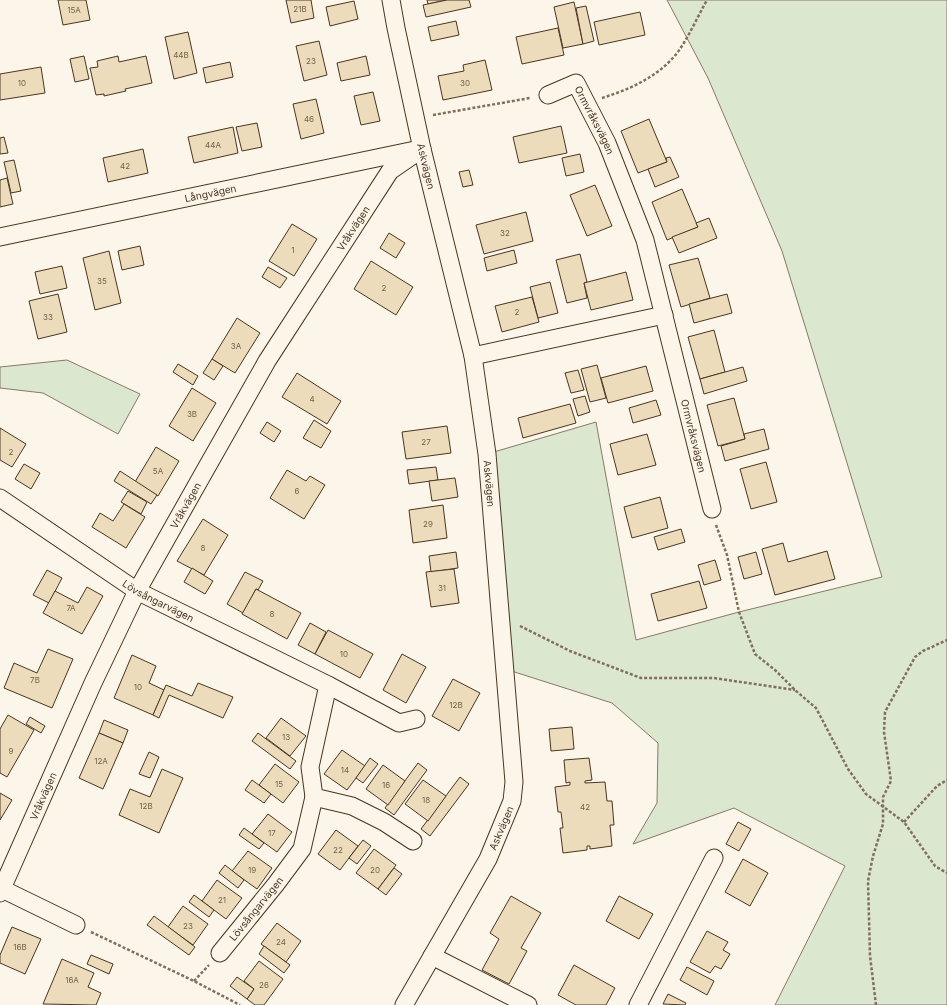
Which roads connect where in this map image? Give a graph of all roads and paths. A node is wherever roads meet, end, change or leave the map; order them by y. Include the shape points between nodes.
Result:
1 (391, 0) edge
2 (707, 0) edge
3 (548, 95) joint
4 (586, 102) junction
5 (415, 118) junction
6 (422, 149) junction
7 (0, 236) edge
8 (664, 315) junction
9 (473, 356) junction
10 (0, 498) edge
11 (712, 509) joint
12 (137, 591) junction
13 (500, 617) junction
14 (947, 640) edge
15 (328, 685) junction
16 (795, 690) junction
17 (416, 719) dead end
18 (947, 780) edge
19 (314, 797) junction
20 (883, 807) junction
21 (904, 822) junction
22 (413, 841) dead end
23 (714, 858) dead end
24 (947, 873) edge
25 (0, 890) edge
26 (76, 925) joint
27 (220, 953) dead end
28 (432, 956) junction
29 (240, 1005) edge
30 (404, 1005) edge
31 (528, 1005) edge
32 (638, 1005) edge
33 (876, 1005) edge

1 - 5 street, Askvägen
2 - 4 path via 679,50 652,77 620,93
3 - 4 street, Ormvråksvägen via 576,83
3 - 5 path
4 - 8 street, Ormvråksvägen via 608,143 645,240
5 - 6 street, Askvägen
6 - 7 street, Långvägen
6 - 9 street, Askvägen
6 - 12 street, Vråkvägen via 390,171 272,354
8 - 9 street
8 - 11 street, Ormvråksvägen
9 - 13 street, Askvägen via 487,454
10 - 12 street, Lövsångarvägen
11 - 16 path via 727,555 738,612 754,654 776,670
12 - 15 street, Lövsångarvägen
12 - 25 street, Vråkvägen via 93,682
13 - 16 path via 570,651 641,678 714,678
13 - 28 street, Askvägen via 514,764 512,801 488,859
14 - 20 path via 915,657 885,712 884,732 891,781 883,797
15 - 17 street, Lövsångarvägen via 399,723
15 - 19 street, Lövsångarvägen via 310,767
16 - 20 path via 816,708 848,768 866,794
18 - 21 path via 937,786
19 - 22 street via 352,806 384,822
19 - 27 street, Lövsångarvägen via 302,848
20 - 21 path
20 - 33 path via 883,824 868,881 870,956
21 - 24 path via 935,866
23 - 32 street
25 - 26 street
26 - 29 path
28 - 30 street, Askvägen
28 - 31 street

